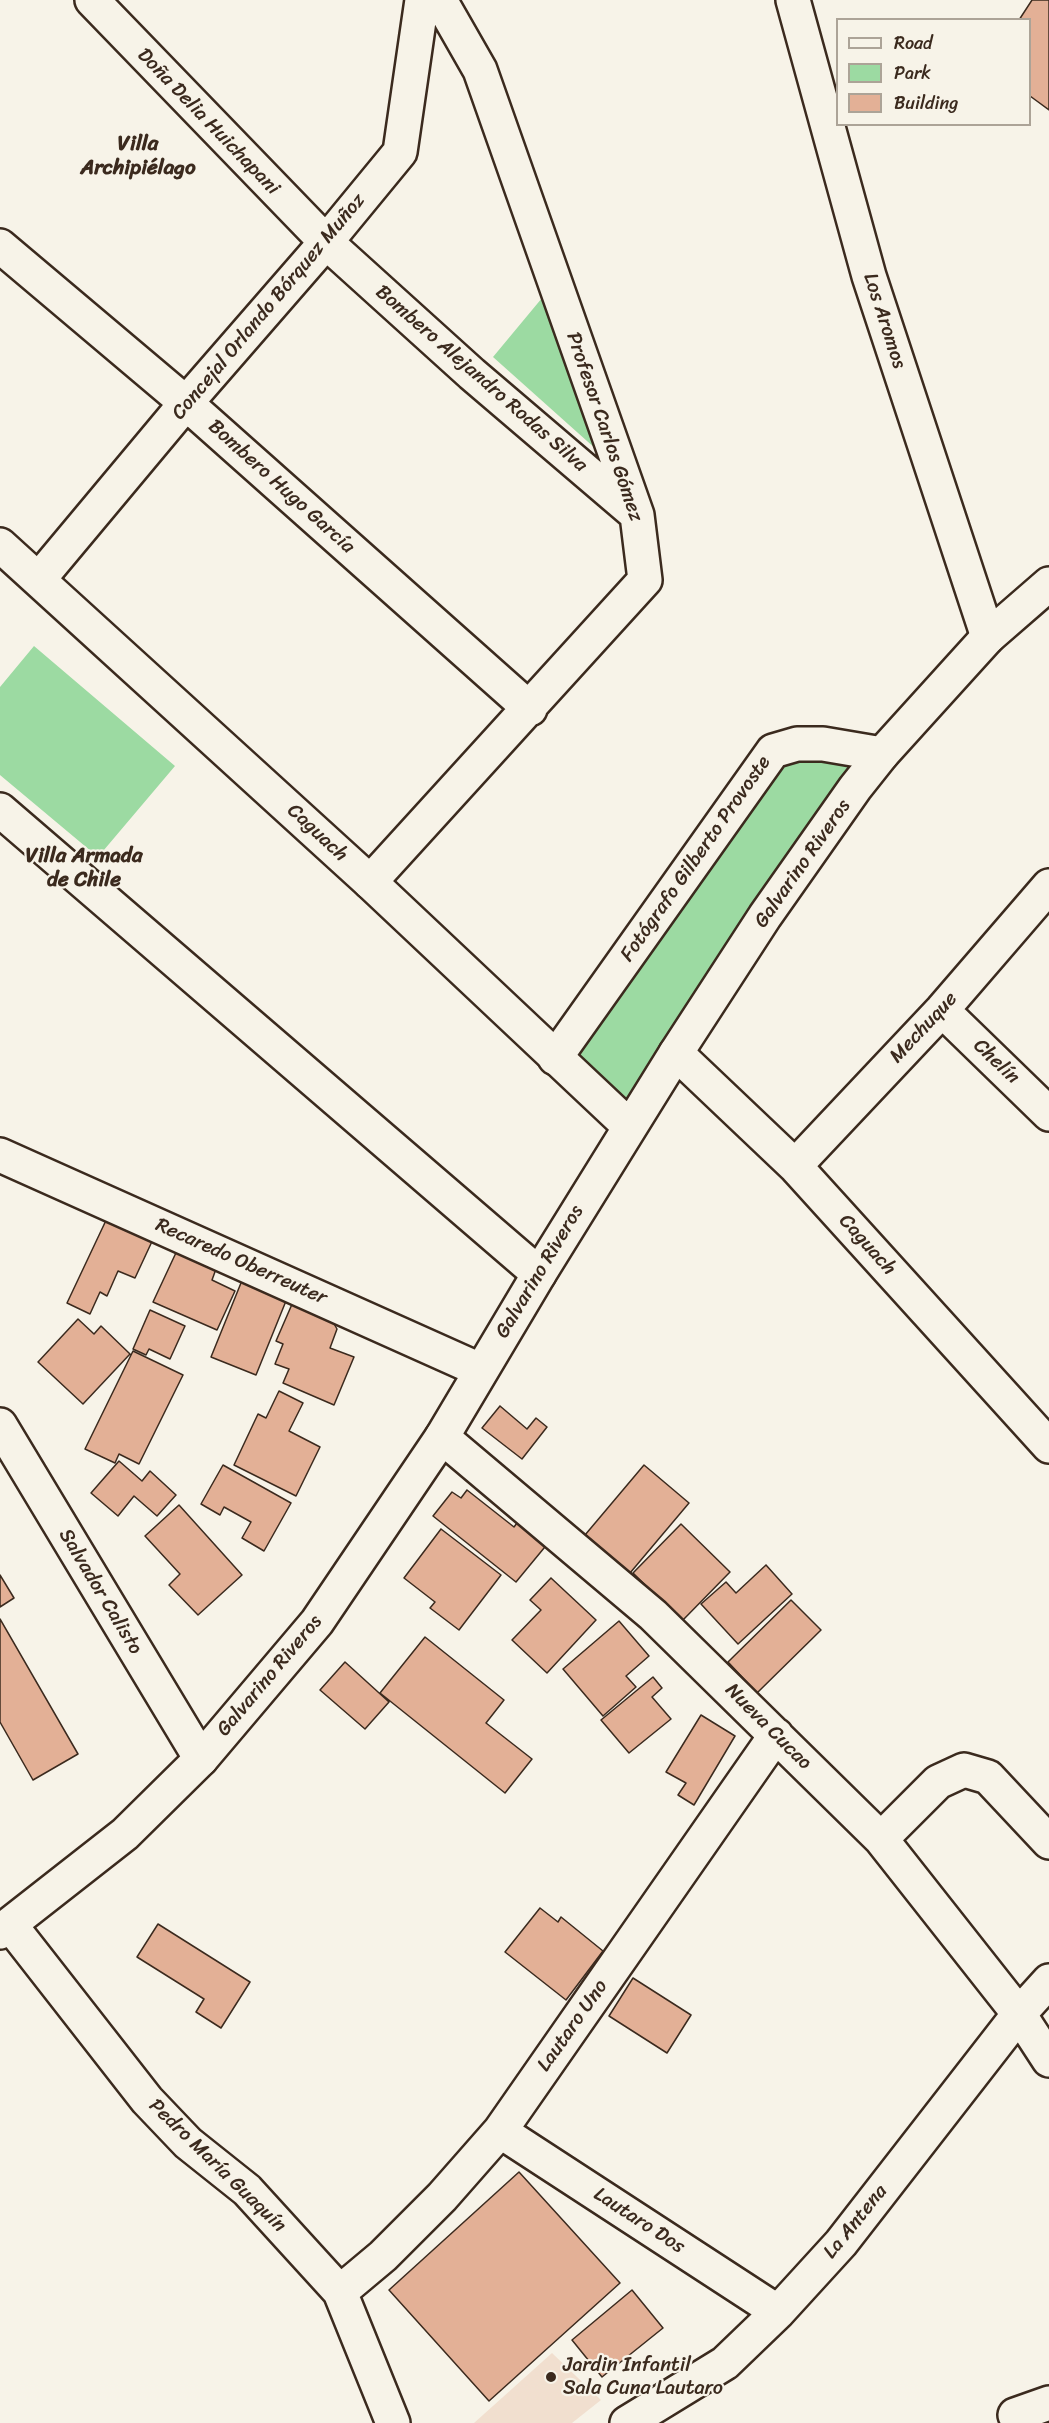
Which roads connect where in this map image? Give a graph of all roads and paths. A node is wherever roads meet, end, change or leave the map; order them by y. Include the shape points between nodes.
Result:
1 (92, 0) edge
2 (422, 0) edge
3 (440, 0) edge
4 (793, 0) edge
5 (326, 242) junction
6 (0, 246) edge
7 (186, 403) junction
8 (637, 515) junction
9 (0, 545) edge
10 (39, 579) junction
11 (1049, 584) edge
12 (988, 637) junction
13 (530, 709) junction
14 (882, 754) junction
15 (0, 810) edge
16 (370, 882) junction
17 (1049, 886) edge
18 (942, 1010) junction
19 (676, 1053) junction
20 (555, 1058) junction
21 (1049, 1114) edge
22 (629, 1126) junction
23 (0, 1155) edge
24 (795, 1166) junction
25 (539, 1274) junction
26 (480, 1370) junction
27 (0, 1425) edge
28 (442, 1437) junction
29 (1049, 1446) edge
30 (776, 1735) junction
31 (201, 1759) junction
32 (881, 1839) junction
33 (1049, 1842) edge
34 (5, 1929) edge
35 (1049, 1981) edge
36 (1019, 2014) junction
37 (1049, 2060) edge
38 (500, 2131) junction
39 (340, 2292) junction
40 (778, 2312) junction
41 (1049, 2403) edge
42 (1015, 2415) dead end
43 (393, 2423) edge
44 (627, 2423) edge

1 - 5 street, Doña Delia Huichapani
2 - 5 street, Concejal Orlando Bórquez Muñoz via 400,152
3 - 8 street, Profesor Carlos Gómez via 480,70
4 - 12 street, Los Aromos via 869,276
5 - 7 street, Concejal Orlando Bórquez Muñoz
5 - 8 street, Bombero Alejandro Rodas Silva
6 - 7 street, Bombero Hugo García
7 - 10 street, Concejal Orlando Bórquez Muñoz
7 - 13 street, Bombero Hugo García
8 - 13 street, Profesor Carlos Gómez via 645,580
9 - 10 street, Caguach
10 - 16 street, Caguach
11 - 12 street, Galvarino Riveros
12 - 14 street, Galvarino Riveros
13 - 16 street, Profesor Carlos Gómez
14 - 19 street, Galvarino Riveros via 765,916
14 - 20 street, Fotógrafo Gilberto Provoste via 823,744 797,744 773,751
15 - 25 street
16 - 20 street, Caguach
17 - 18 street, Mechuque
18 - 21 street, Chelín
18 - 24 street, Mechuque
19 - 22 street, Galvarino Riveros
19 - 24 street, Caguach
20 - 22 street, Caguach
22 - 25 street, Galvarino Riveros
23 - 26 street, Recaredo Oberreuter
24 - 29 street, Caguach
25 - 26 street, Galvarino Riveros
26 - 28 street, Galvarino Riveros
27 - 31 street, Salvador Calisto
28 - 30 street, Nueva Cucao via 653,1616
28 - 31 street, Galvarino Riveros via 317,1623
30 - 32 street, Nueva Cucao
30 - 38 street, Lautaro Uno
31 - 34 street, Galvarino Riveros via 125,1834
32 - 33 street via 938,1782 964,1770 988,1777
32 - 36 street, Nueva Cucao
34 - 39 street, Pedro María Guaquín via 147,2100 188,2143 248,2190
35 - 36 street, La Antena
36 - 37 street, Nueva Cucao
36 - 40 street, La Antena via 841,2243
38 - 39 street, Lautaro Uno via 392,2248
38 - 40 street, Lautaro Dos
39 - 43 street, Pedro María Guaquín
40 - 44 street, La Antena via 725,2363
41 - 42 street

